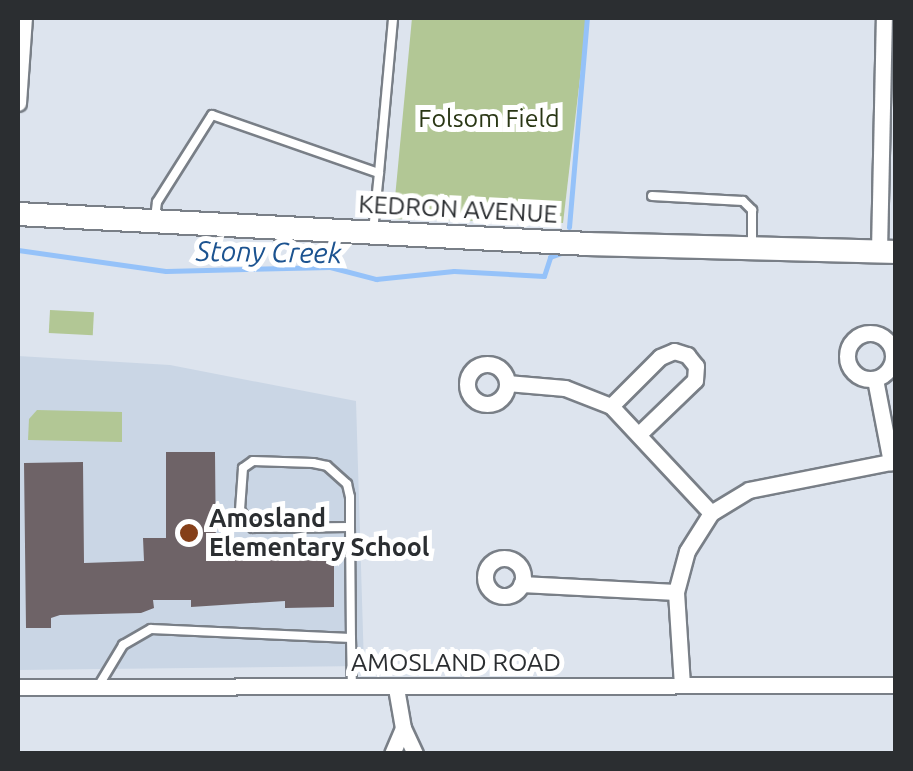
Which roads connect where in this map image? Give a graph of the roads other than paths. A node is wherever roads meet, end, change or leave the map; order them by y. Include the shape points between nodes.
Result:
1 (24, 18) edge
2 (393, 18) edge
3 (884, 18) edge
4 (18, 103) edge
5 (379, 173) junction
6 (652, 196) dead end
7 (18, 214) edge
8 (154, 221) junction
9 (373, 231) junction
10 (752, 248) junction
11 (887, 251) edge
12 (874, 379) dead end
13 (508, 383) dead end
14 (611, 406) junction
15 (638, 434) junction
16 (893, 462) edge
17 (712, 513) junction
18 (350, 527) junction
19 (522, 584) dead end
20 (676, 592) junction
21 (351, 638) junction
22 (682, 685) junction
23 (896, 685) edge
24 (18, 687) edge
25 (98, 687) junction
26 (352, 688) junction
27 (396, 688) junction
28 (403, 728) junction
29 (392, 754) edge
30 (414, 754) edge

1 - 4 street
2 - 5 lane
3 - 11 street
5 - 8 lane via 212,115 157,202
5 - 9 lane
6 - 10 lane via 742,201 752,210
7 - 8 main road, KEDRON AVENUE
8 - 9 main road, KEDRON AVENUE
9 - 10 main road, KEDRON AVENUE
10 - 11 main road, KEDRON AVENUE
12 - 16 street
13 - 14 street via 565,388
14 - 15 street
14 - 15 street via 660,358 687,355 696,366 695,380
15 - 17 street
16 - 17 street via 750,490
17 - 20 street via 687,551
18 - 18 lane via 347,484 327,466 253,461 243,468 240,510 253,528
18 - 21 lane
19 - 20 street
20 - 22 street
21 - 25 lane via 151,629 123,645
21 - 26 lane
22 - 23 street, AMOSLAND ROAD
22 - 27 street, AMOSLAND ROAD
24 - 25 street, AMOSLAND ROAD
25 - 26 street, AMOSLAND ROAD
26 - 27 street, AMOSLAND ROAD
27 - 28 street
28 - 29 street
28 - 30 street

